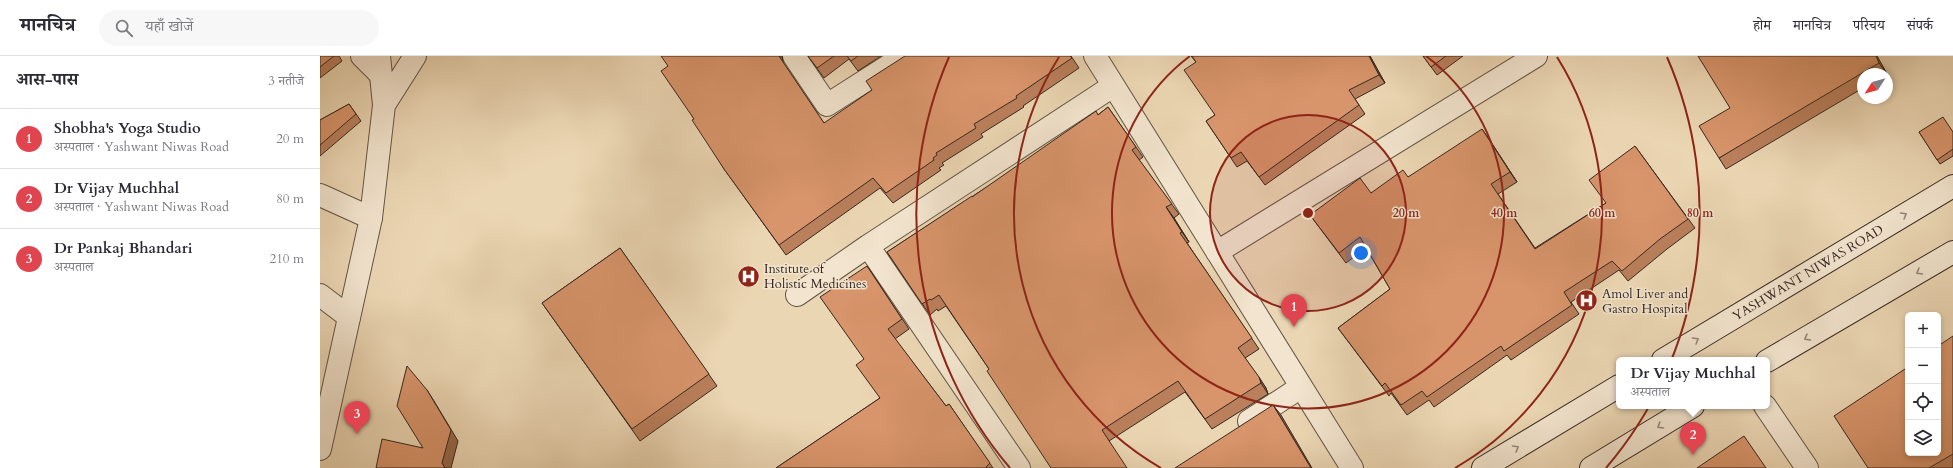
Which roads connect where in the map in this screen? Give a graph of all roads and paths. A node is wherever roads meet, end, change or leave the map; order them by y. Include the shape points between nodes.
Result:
1 (362, 56) edge
2 (415, 56) edge
3 (794, 56) edge
4 (904, 56) edge
5 (1095, 56) edge
6 (1536, 56) edge
7 (380, 65) edge
8 (1113, 86) junction
9 (384, 105) junction
10 (1953, 186) edge
11 (320, 195) edge
12 (371, 218) junction
13 (868, 246) junction
14 (1217, 252) junction
15 (1953, 252) edge
16 (320, 295) edge
17 (797, 295) dead end
18 (349, 317) junction
19 (1668, 357) edge
20 (1770, 359) edge
21 (1301, 387) junction
22 (1616, 388) edge
23 (1688, 409) edge
24 (1767, 409) edge
25 (1235, 430) edge
26 (320, 449) edge
27 (1019, 468) edge
28 (1352, 468) edge
29 (1483, 468) edge
30 (1591, 468) edge
31 (1807, 468) edge

1 - 7 street
2 - 9 street
3 - 4 street via 827,104
5 - 8 street
6 - 14 street
7 - 9 street
8 - 13 street
8 - 14 street
9 - 12 street
19 -> 10 street, YASHWANT NIWAS ROAD
11 - 12 street
12 - 18 street
13 - 17 street
13 - 27 street
14 - 21 street
15 -> 20 street
16 - 18 street
18 - 26 street
21 - 25 street
21 - 28 street
29 -> 22 street
23 -> 30 street
24 - 31 street

